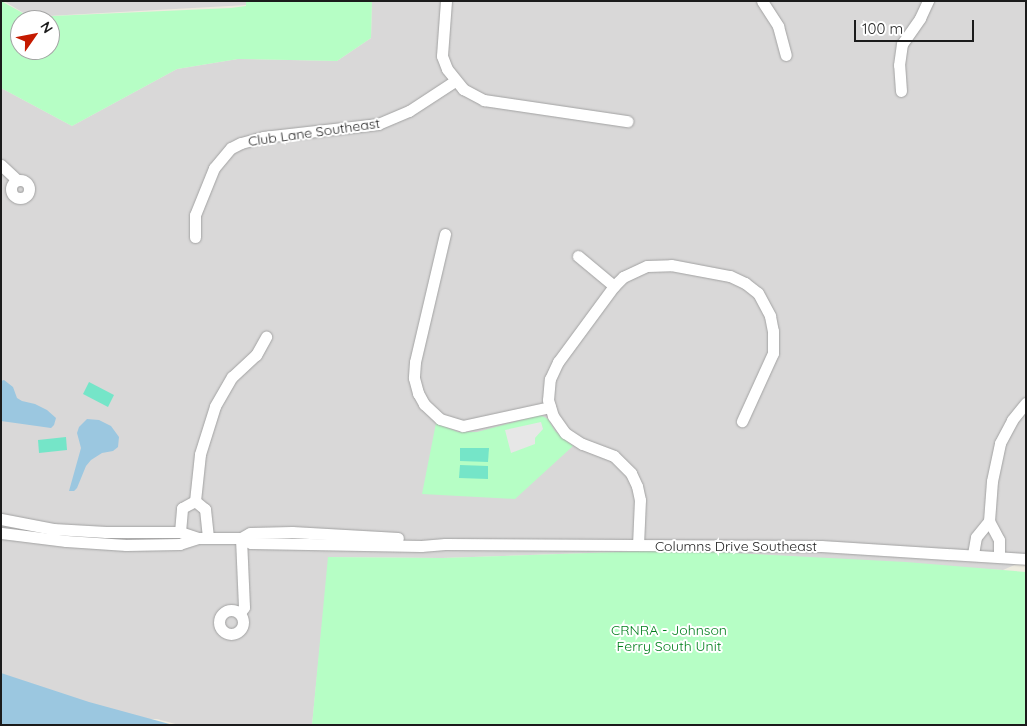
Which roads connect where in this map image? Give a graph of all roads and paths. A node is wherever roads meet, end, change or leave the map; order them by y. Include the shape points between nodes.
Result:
1 (446, 1) edge
2 (762, 1) edge
3 (928, 1) edge
4 (786, 55) dead end
5 (455, 80) junction
6 (902, 91) dead end
7 (627, 121) dead end
8 (1, 165) edge
9 (17, 180) dead end
10 (445, 234) dead end
11 (195, 237) dead end
12 (578, 256) dead end
13 (614, 286) junction
14 (266, 337) dead end
15 (1026, 403) edge
16 (550, 407) junction
17 (742, 422) dead end
18 (195, 501) junction
19 (1, 519) edge
20 (989, 521) junction
21 (1, 532) edge
22 (180, 532) junction
23 (203, 538) junction
24 (241, 538) junction
25 (638, 545) junction
26 (973, 554) junction
27 (999, 556) junction
28 (1026, 559) edge
29 (240, 613) dead end

1 - 5 street via 442,56
2 - 4 street via 778,26
3 - 6 street via 902,44 898,65
5 - 7 street via 463,89 484,100
5 - 11 street, Club Lane Southeast via 404,114 378,124 263,136 231,148 220,159 195,215
8 - 9 street
10 - 16 street via 415,362 414,378 424,404 440,419 462,426
12 - 13 street
13 - 16 street via 552,372 548,386
13 - 17 street via 636,270 664,264 730,276 745,282 758,293 771,322 773,353
14 - 18 street via 256,355 232,377 215,406 200,454
15 - 20 street via 1000,443 992,481
16 - 25 street via 565,433 586,446 614,456 631,473 640,500
18 - 22 street via 182,508
18 - 23 street via 205,509
19 - 22 street, Columns Drive Southeast via 53,529
20 - 26 street via 976,537
20 - 27 street via 999,540
21 - 23 street, Columns Drive Southeast via 41,539 126,545 180,544
22 - 23 street, Columns Drive Southeast
23 - 24 street, Columns Drive Southeast
24 - 25 street, Columns Drive Southeast via 251,543 421,546
24 - 29 street via 244,607
25 - 26 street, Columns Drive Southeast via 845,547
26 - 27 street, Columns Drive Southeast
27 - 28 street, Columns Drive Southeast

